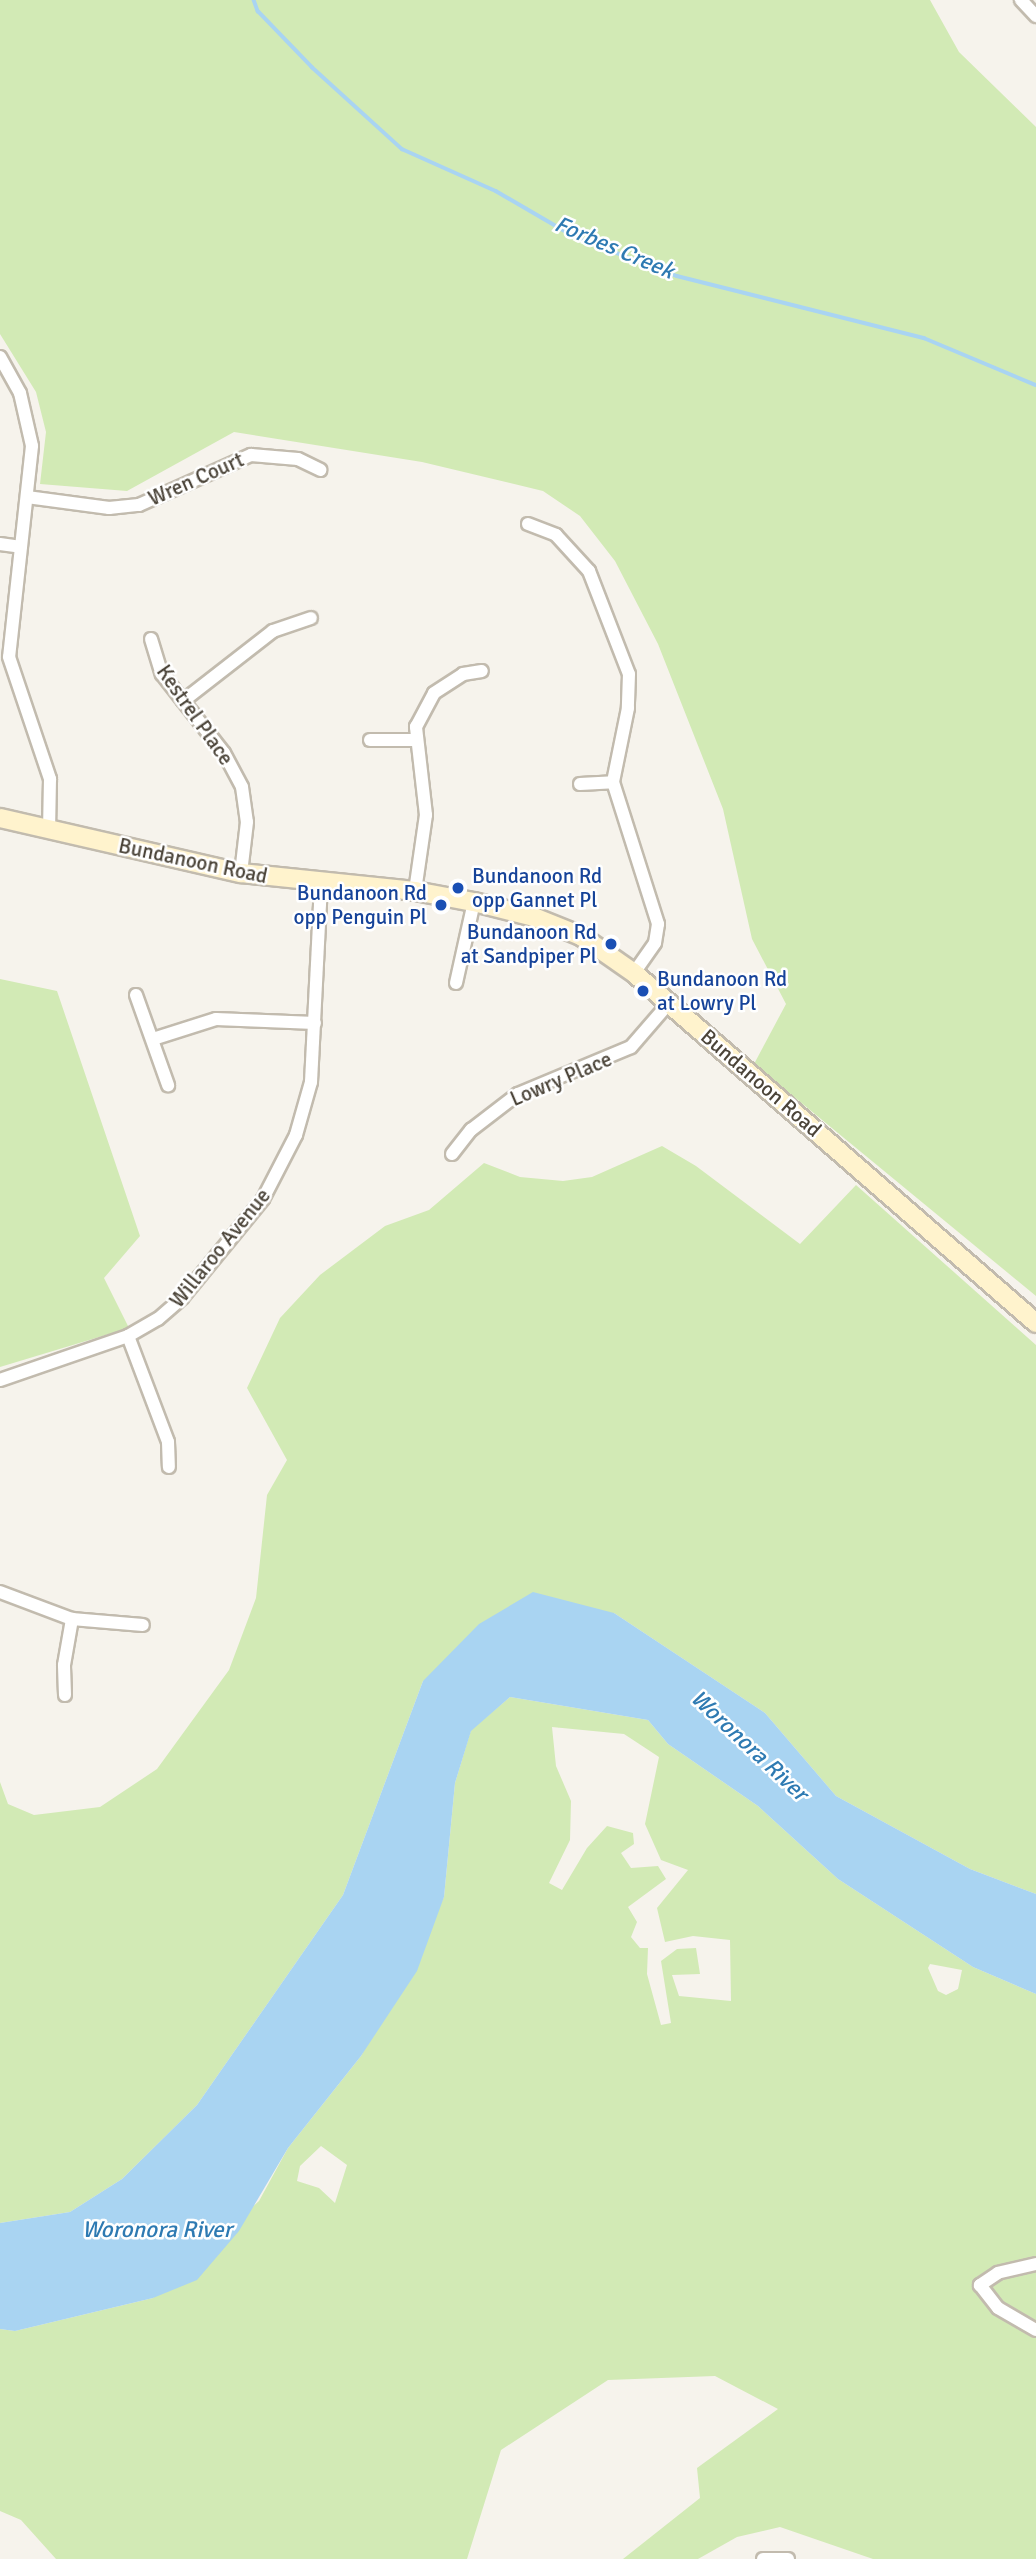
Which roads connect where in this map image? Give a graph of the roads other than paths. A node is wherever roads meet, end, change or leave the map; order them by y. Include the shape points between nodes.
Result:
1 (1021, 0) edge
2 (1036, 16) edge
3 (0, 357) edge
4 (321, 470) dead end
5 (27, 497) junction
6 (528, 524) dead end
7 (0, 544) edge
8 (21, 547) junction
9 (311, 618) dead end
10 (151, 639) dead end
11 (482, 671) dead end
12 (183, 701) junction
13 (370, 740) dead end
14 (414, 740) junction
15 (613, 782) junction
16 (580, 784) dead end
17 (0, 818) edge
18 (49, 829) junction
19 (241, 873) junction
20 (321, 883) junction
21 (415, 891) junction
22 (474, 902) junction
23 (634, 973) junction
24 (456, 983) dead end
25 (136, 995) dead end
26 (669, 1003) junction
27 (315, 1023) junction
28 (153, 1039) junction
29 (168, 1085) dead end
30 (452, 1154) dead end
31 (1036, 1323) edge
32 (128, 1336) junction
33 (0, 1380) edge
34 (169, 1467) dead end
35 (0, 1591) edge
36 (72, 1619) junction
37 (143, 1625) dead end
38 (65, 1695) dead end
39 (1036, 2264) edge
40 (1036, 2330) edge
41 (763, 2559) edge
42 (788, 2559) edge

1 - 2 street
3 - 5 street via 14,380 28,421 32,446
4 - 5 street, Wren Court via 298,459 251,455 131,506 109,508
5 - 8 street
6 - 15 street via 556,535 589,571 625,661 628,708
7 - 8 street
8 - 18 street via 9,657 50,779
9 - 12 street via 273,631
10 - 12 street, Kestrel Place via 162,674
11 - 14 street via 463,674 433,693 420,714
12 - 19 street, Kestrel Place via 224,753 242,787 247,822
13 - 14 street
14 - 21 street via 426,798
15 - 16 street
15 - 23 street via 658,924 655,943
17 - 18 street, Bundanoon Road
18 - 19 street, Bundanoon Road
19 - 20 street, Bundanoon Road
20 - 21 street, Bundanoon Road
20 - 27 street, Willaroo Avenue
21 - 22 street, Bundanoon Road
22 - 23 street, Bundanoon Road via 568,930
22 - 24 street
23 - 26 street, Bundanoon Road
25 - 28 street
26 - 30 street, Lowry Place via 631,1047 518,1094 471,1130
26 - 31 street, Bundanoon Road
27 - 28 street via 216,1019
27 - 32 street, Willaroo Avenue via 308,1099 272,1185 182,1298
28 - 29 street
32 - 33 street, Willaroo Avenue
32 - 34 street via 169,1442
35 - 36 street
36 - 37 street
36 - 38 street via 64,1665
39 - 40 street via 998,2273 980,2285 998,2308
41 - 42 street

